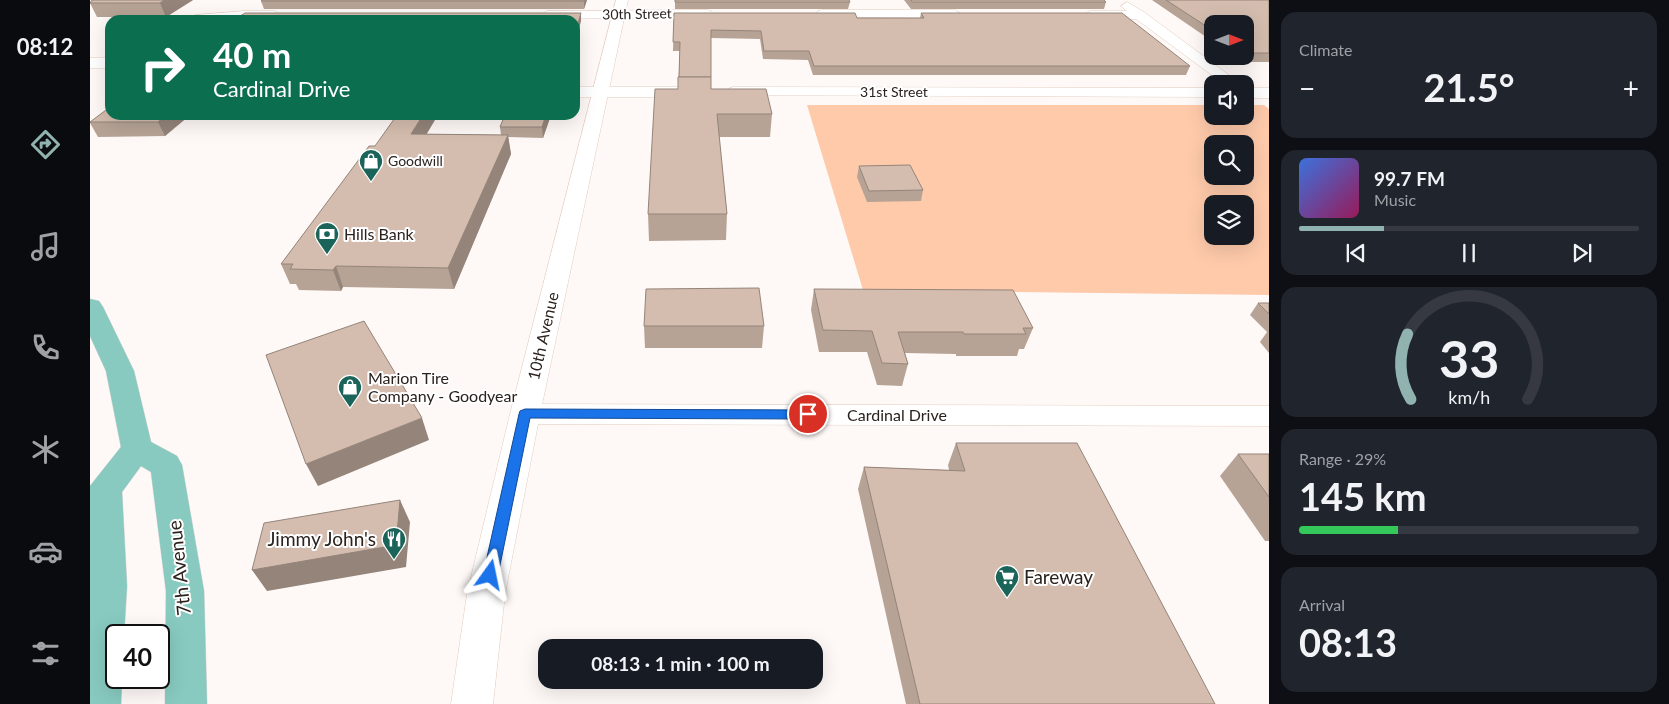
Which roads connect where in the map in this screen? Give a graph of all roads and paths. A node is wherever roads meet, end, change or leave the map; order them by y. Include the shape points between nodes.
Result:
1 (876, 0) edge
2 (1119, 0) edge
3 (203, 7) dead end
4 (620, 7) edge
5 (716, 14) edge
6 (805, 14) edge
7 (884, 14) junction
8 (972, 14) edge
9 (198, 15) edge
10 (244, 15) edge
11 (283, 15) edge
12 (536, 15) edge
13 (1080, 15) edge
14 (1140, 15) junction
15 (90, 63) edge
16 (105, 63) edge
17 (1222, 75) edge
18 (587, 92) edge
19 (702, 92) edge
20 (722, 92) edge
21 (1204, 93) edge
22 (1254, 93) edge
23 (1269, 93) edge
24 (90, 306) edge
25 (525, 414) junction
26 (1269, 416) edge
27 (137, 449) junction
28 (100, 704) edge
29 (186, 704) edge
30 (472, 704) edge

1 - 7 street
2 - 14 street
3 - 9 street
4 - 5 street, 30th Street
4 - 12 street, 30th Street
4 - 18 street, 10th Avenue
6 - 7 street
7 - 8 street
10 - 11 street
13 - 14 street
14 - 17 street
15 - 16 street
18 - 19 street
18 - 25 street, 10th Avenue
20 - 21 street, 31st Street
22 - 23 street
24 - 27 main road via 120,371
25 - 26 street, Cardinal Drive
25 - 30 street, 10th Avenue via 486,594
27 - 28 main road via 105,489 108,586
27 - 29 main road, 7th Avenue via 166,465 185,592

